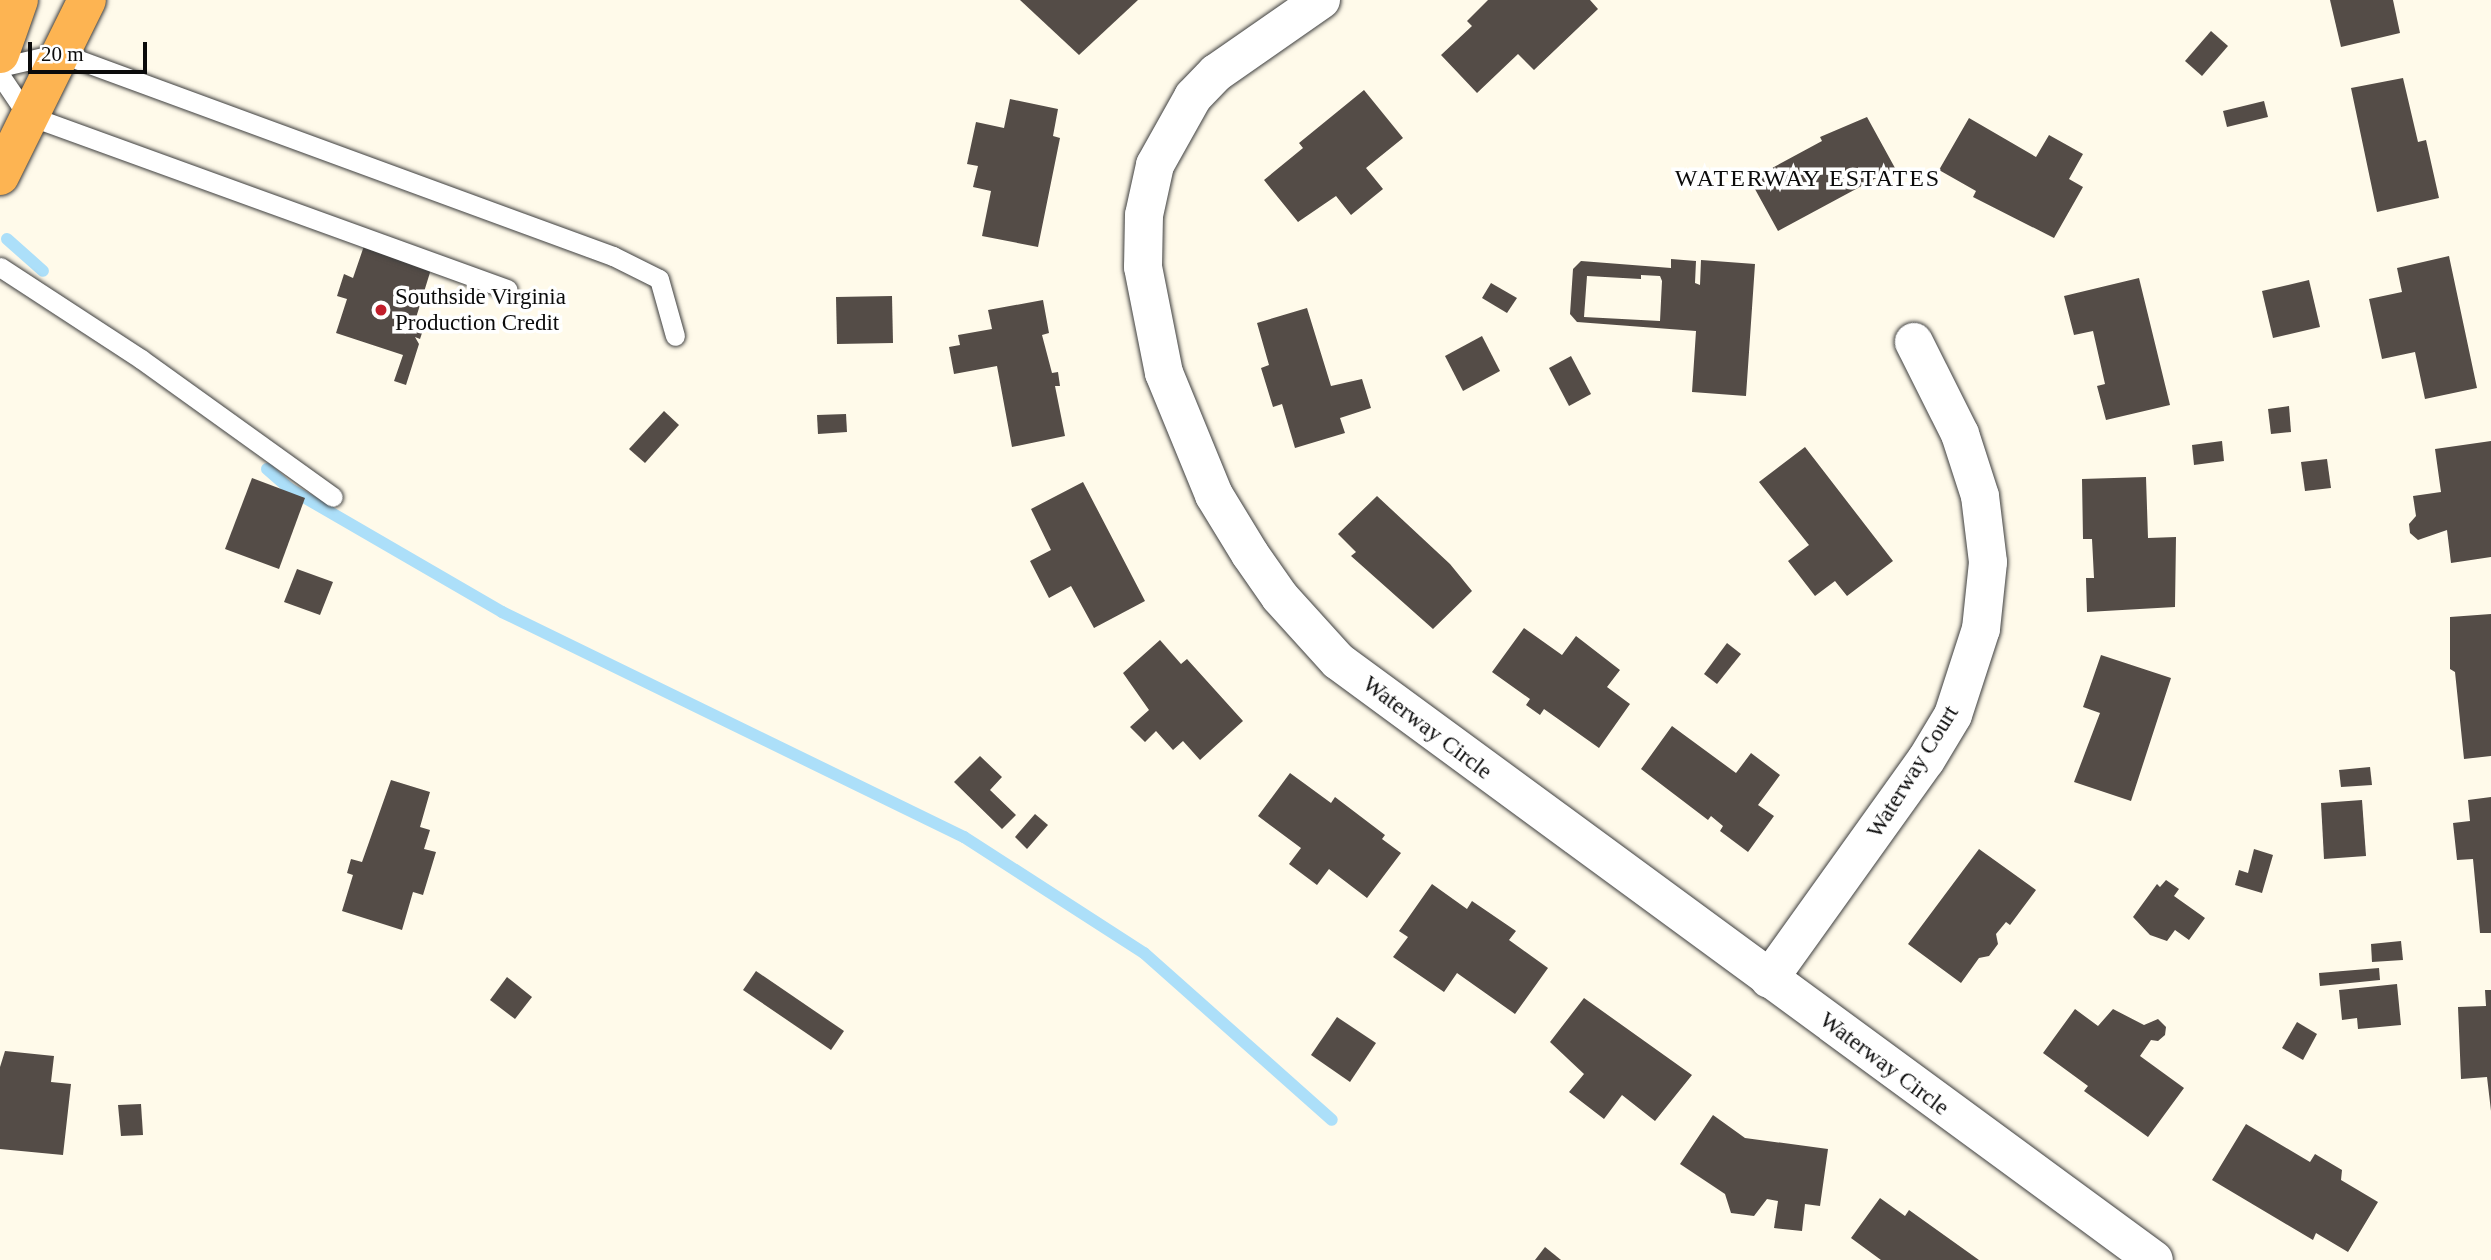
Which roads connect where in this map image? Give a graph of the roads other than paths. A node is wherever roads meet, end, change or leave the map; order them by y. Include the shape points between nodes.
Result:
1 (19, 0) edge
2 (88, 0) edge
3 (1321, 0) edge
4 (60, 53) junction
5 (0, 54) edge
6 (0, 67) edge
7 (0, 75) edge
8 (27, 116) junction
9 (0, 176) edge
10 (0, 267) edge
11 (507, 289) dead end
12 (675, 336) dead end
13 (1914, 342) dead end
14 (333, 497) dead end
15 (1769, 979) junction
16 (2154, 1260) edge

1 - 5 highway
2 - 4 highway
3 - 15 street, Waterway Circle via 1216,73 1193,97 1156,165 1143,215 1143,267 1150,316 1164,373 1209,485 1280,597 1338,661
4 - 6 lane
4 - 8 highway
4 - 12 lane via 613,256 659,279
7 - 8 lane
8 - 9 highway
8 - 11 lane
10 - 14 lane via 141,359
13 - 15 street, Waterway Court via 1961,434 1980,496 1988,562 1980,629 1953,715 1926,760
15 - 16 street, Waterway Circle

